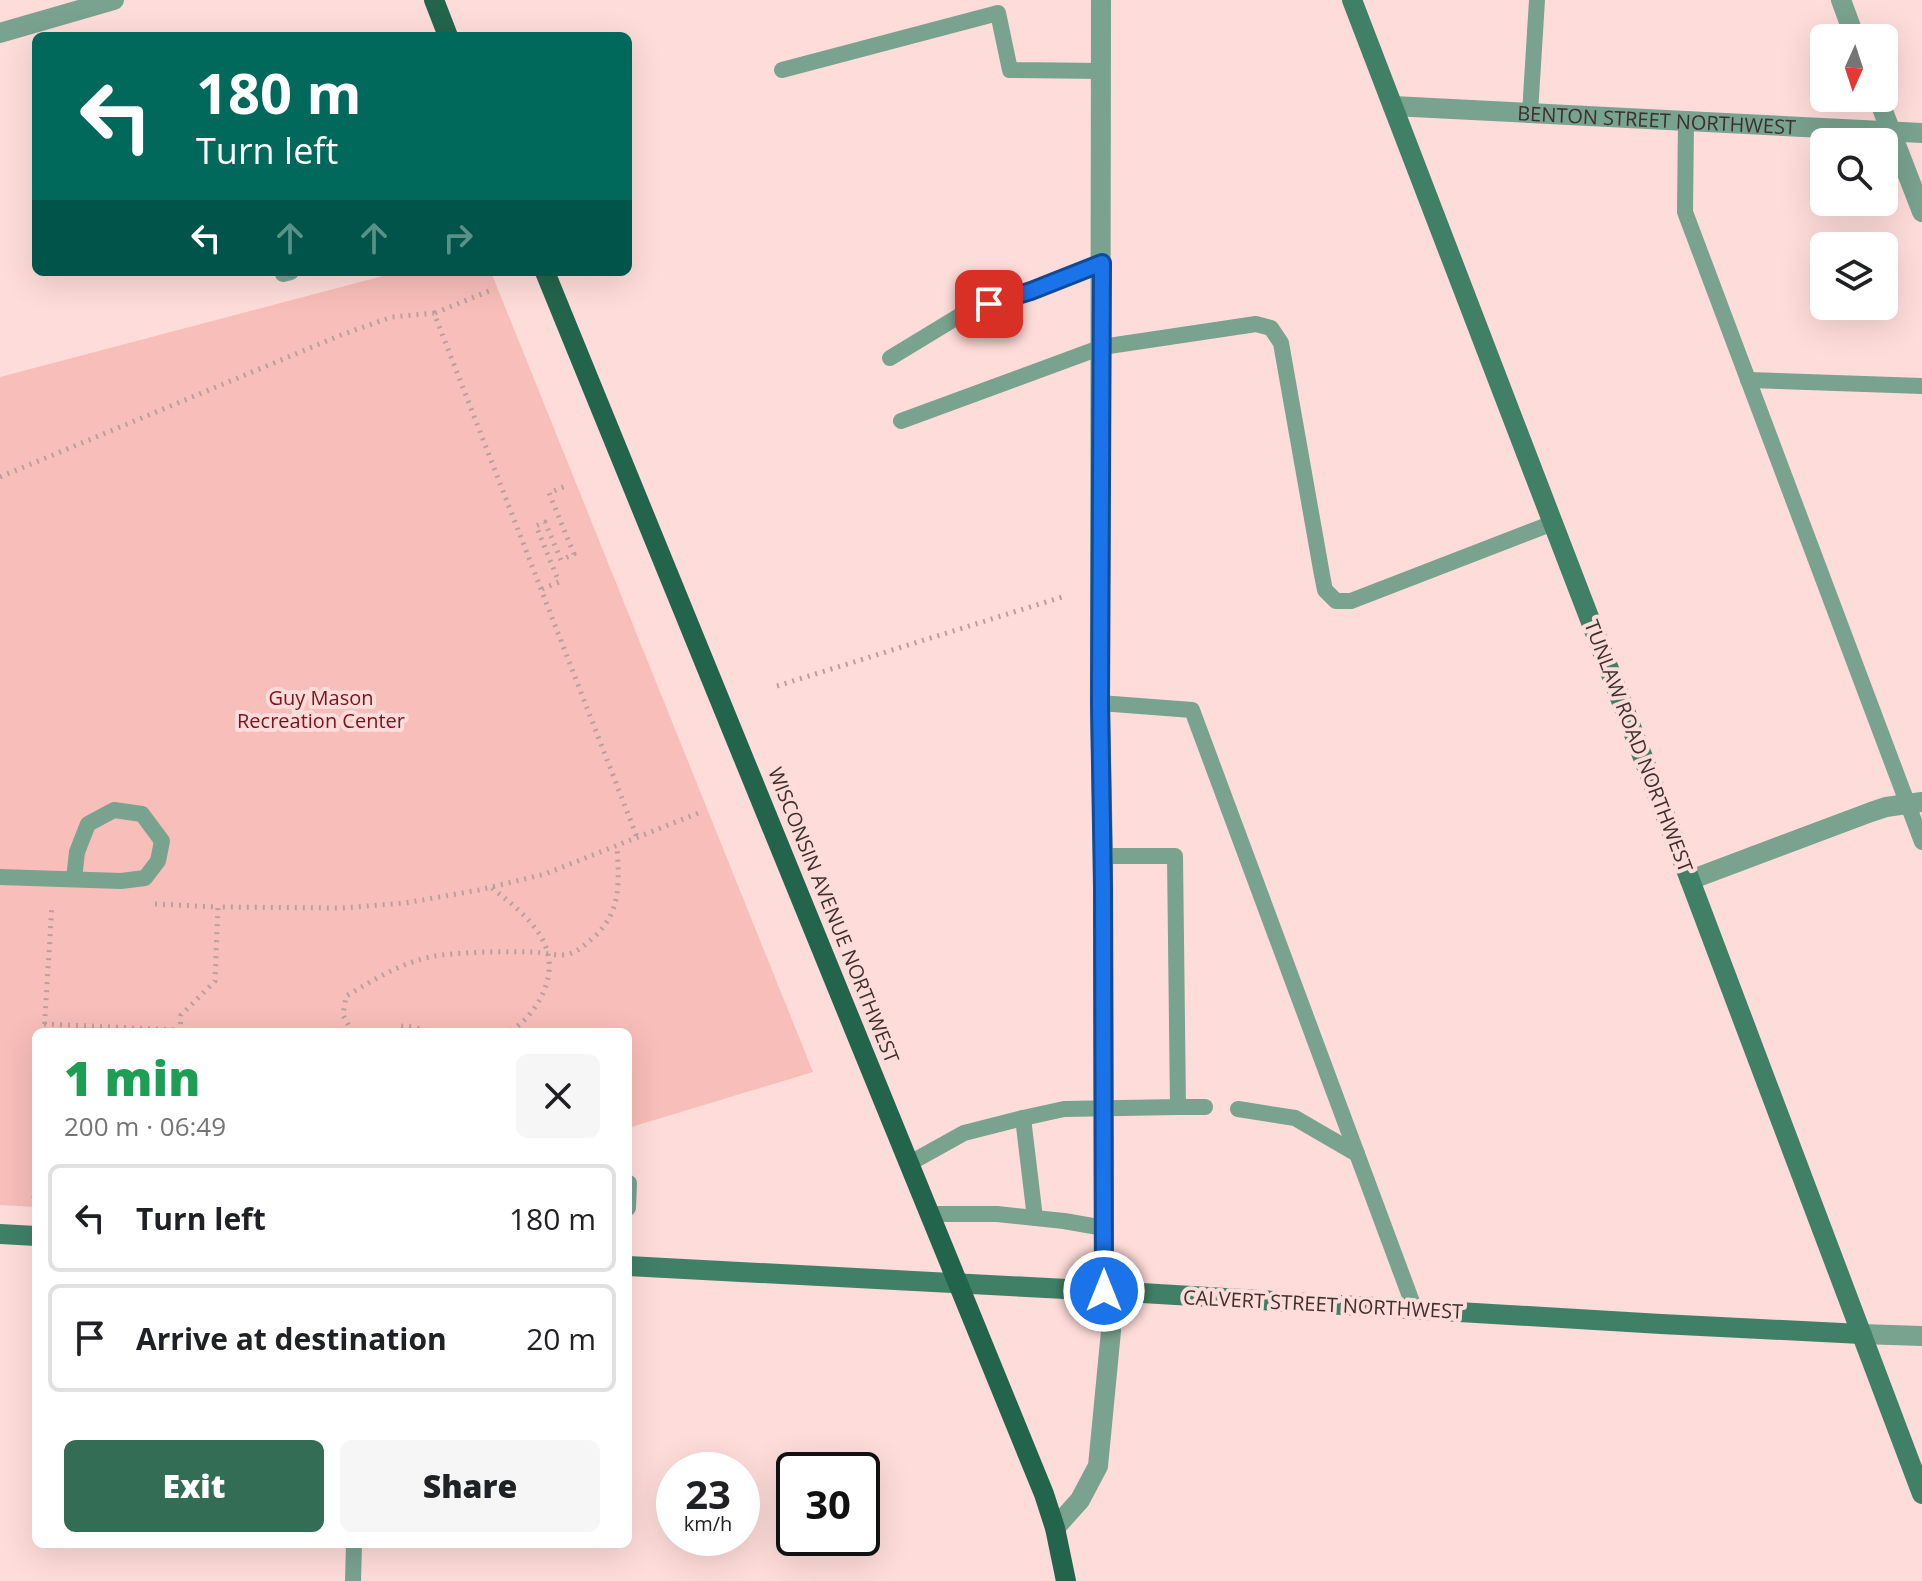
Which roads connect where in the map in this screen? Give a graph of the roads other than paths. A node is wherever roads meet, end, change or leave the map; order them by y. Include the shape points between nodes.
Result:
1 (114, 0) edge
2 (434, 0) edge
3 (1101, 0) edge
4 (1352, 0) edge
5 (1537, 0) edge
6 (1841, 0) edge
7 (1850, 24) edge
8 (446, 32) edge
9 (0, 33) edge
10 (782, 70) dead end
11 (1101, 71) junction
12 (1393, 106) junction
13 (1530, 113) junction
14 (1686, 120) junction
15 (1835, 128) edge
16 (1898, 131) edge
17 (1922, 133) edge
18 (1898, 149) edge
19 (1922, 212) edge
20 (1102, 263) junction
21 (547, 276) edge
22 (1102, 347) junction
23 (890, 358) dead end
24 (1748, 380) junction
25 (1922, 386) edge
26 (901, 421) dead end
27 (1553, 523) junction
28 (1100, 703) junction
29 (1915, 803) edge
30 (1922, 842) edge
31 (1103, 856) junction
32 (0, 877) edge
33 (74, 879) junction
34 (1690, 880) junction
35 (1178, 1107) junction
36 (1205, 1107) dead end
37 (1104, 1108) junction
38 (1238, 1109) dead end
39 (1023, 1118) junction
40 (1357, 1154) junction
41 (910, 1163) junction
42 (931, 1214) junction
43 (1035, 1218) junction
44 (1104, 1228) junction
45 (0, 1234) edge
46 (32, 1236) edge
47 (632, 1266) edge
48 (959, 1283) junction
49 (1104, 1291) junction
50 (1415, 1310) junction
51 (1861, 1334) junction
52 (1922, 1336) edge
53 (1922, 1494) edge
54 (1055, 1528) junction
55 (354, 1548) edge
56 (353, 1581) edge
57 (1066, 1581) edge

1 - 9 street
2 - 8 main road
3 - 11 street
4 - 12 street, TUNLAW ROAD NORTHWEST
5 - 13 lane
6 - 7 street
10 - 11 lane via 998,13 1010,70
11 - 20 street
12 - 13 street, BENTON STREET NORTHWEST
12 - 27 street, TUNLAW ROAD NORTHWEST
13 - 14 street, BENTON STREET NORTHWEST
14 - 15 street, BENTON STREET NORTHWEST
14 - 24 lane via 1685,212
16 - 17 street, BENTON STREET NORTHWEST
18 - 19 street
20 - 22 street
20 - 23 lane via 969,310
21 - 41 main road, WISCONSIN AVENUE NORTHWEST
22 - 26 lane
22 - 27 lane via 1256,324 1271,328 1281,343 1325,590 1336,601 1351,601
22 - 28 street
24 - 25 lane
24 - 29 lane
27 - 34 street, TUNLAW ROAD NORTHWEST
28 - 31 street
28 - 40 lane via 1192,710
29 - 30 lane
29 - 34 street via 1871,812
31 - 35 lane via 1175,856
31 - 37 street
32 - 33 lane
33 - 33 lane via 145,878 158,861 162,841 142,814 114,810 88,824
34 - 51 street, TUNLAW ROAD NORTHWEST
35 - 36 lane
35 - 37 lane
37 - 39 lane
37 - 44 street
38 - 40 lane via 1295,1118
39 - 41 lane via 964,1133
39 - 43 lane
40 - 50 lane
41 - 42 main road, WISCONSIN AVENUE NORTHWEST
42 - 43 lane
42 - 48 main road, WISCONSIN AVENUE NORTHWEST
43 - 44 lane
44 - 49 street
45 - 46 street
47 - 48 street, CALVERT STREET NORTHWEST
48 - 49 street, CALVERT STREET NORTHWEST
48 - 54 main road, WISCONSIN AVENUE NORTHWEST
49 - 50 street, CALVERT STREET NORTHWEST
49 - 54 street via 1111,1331 1098,1466 1080,1500
50 - 51 street, CALVERT STREET NORTHWEST
51 - 52 street, CALVERT STREET NORTHWEST
51 - 53 street, TUNLAW ROAD NORTHWEST
54 - 57 main road, WISCONSIN AVENUE NORTHWEST
55 - 56 lane

